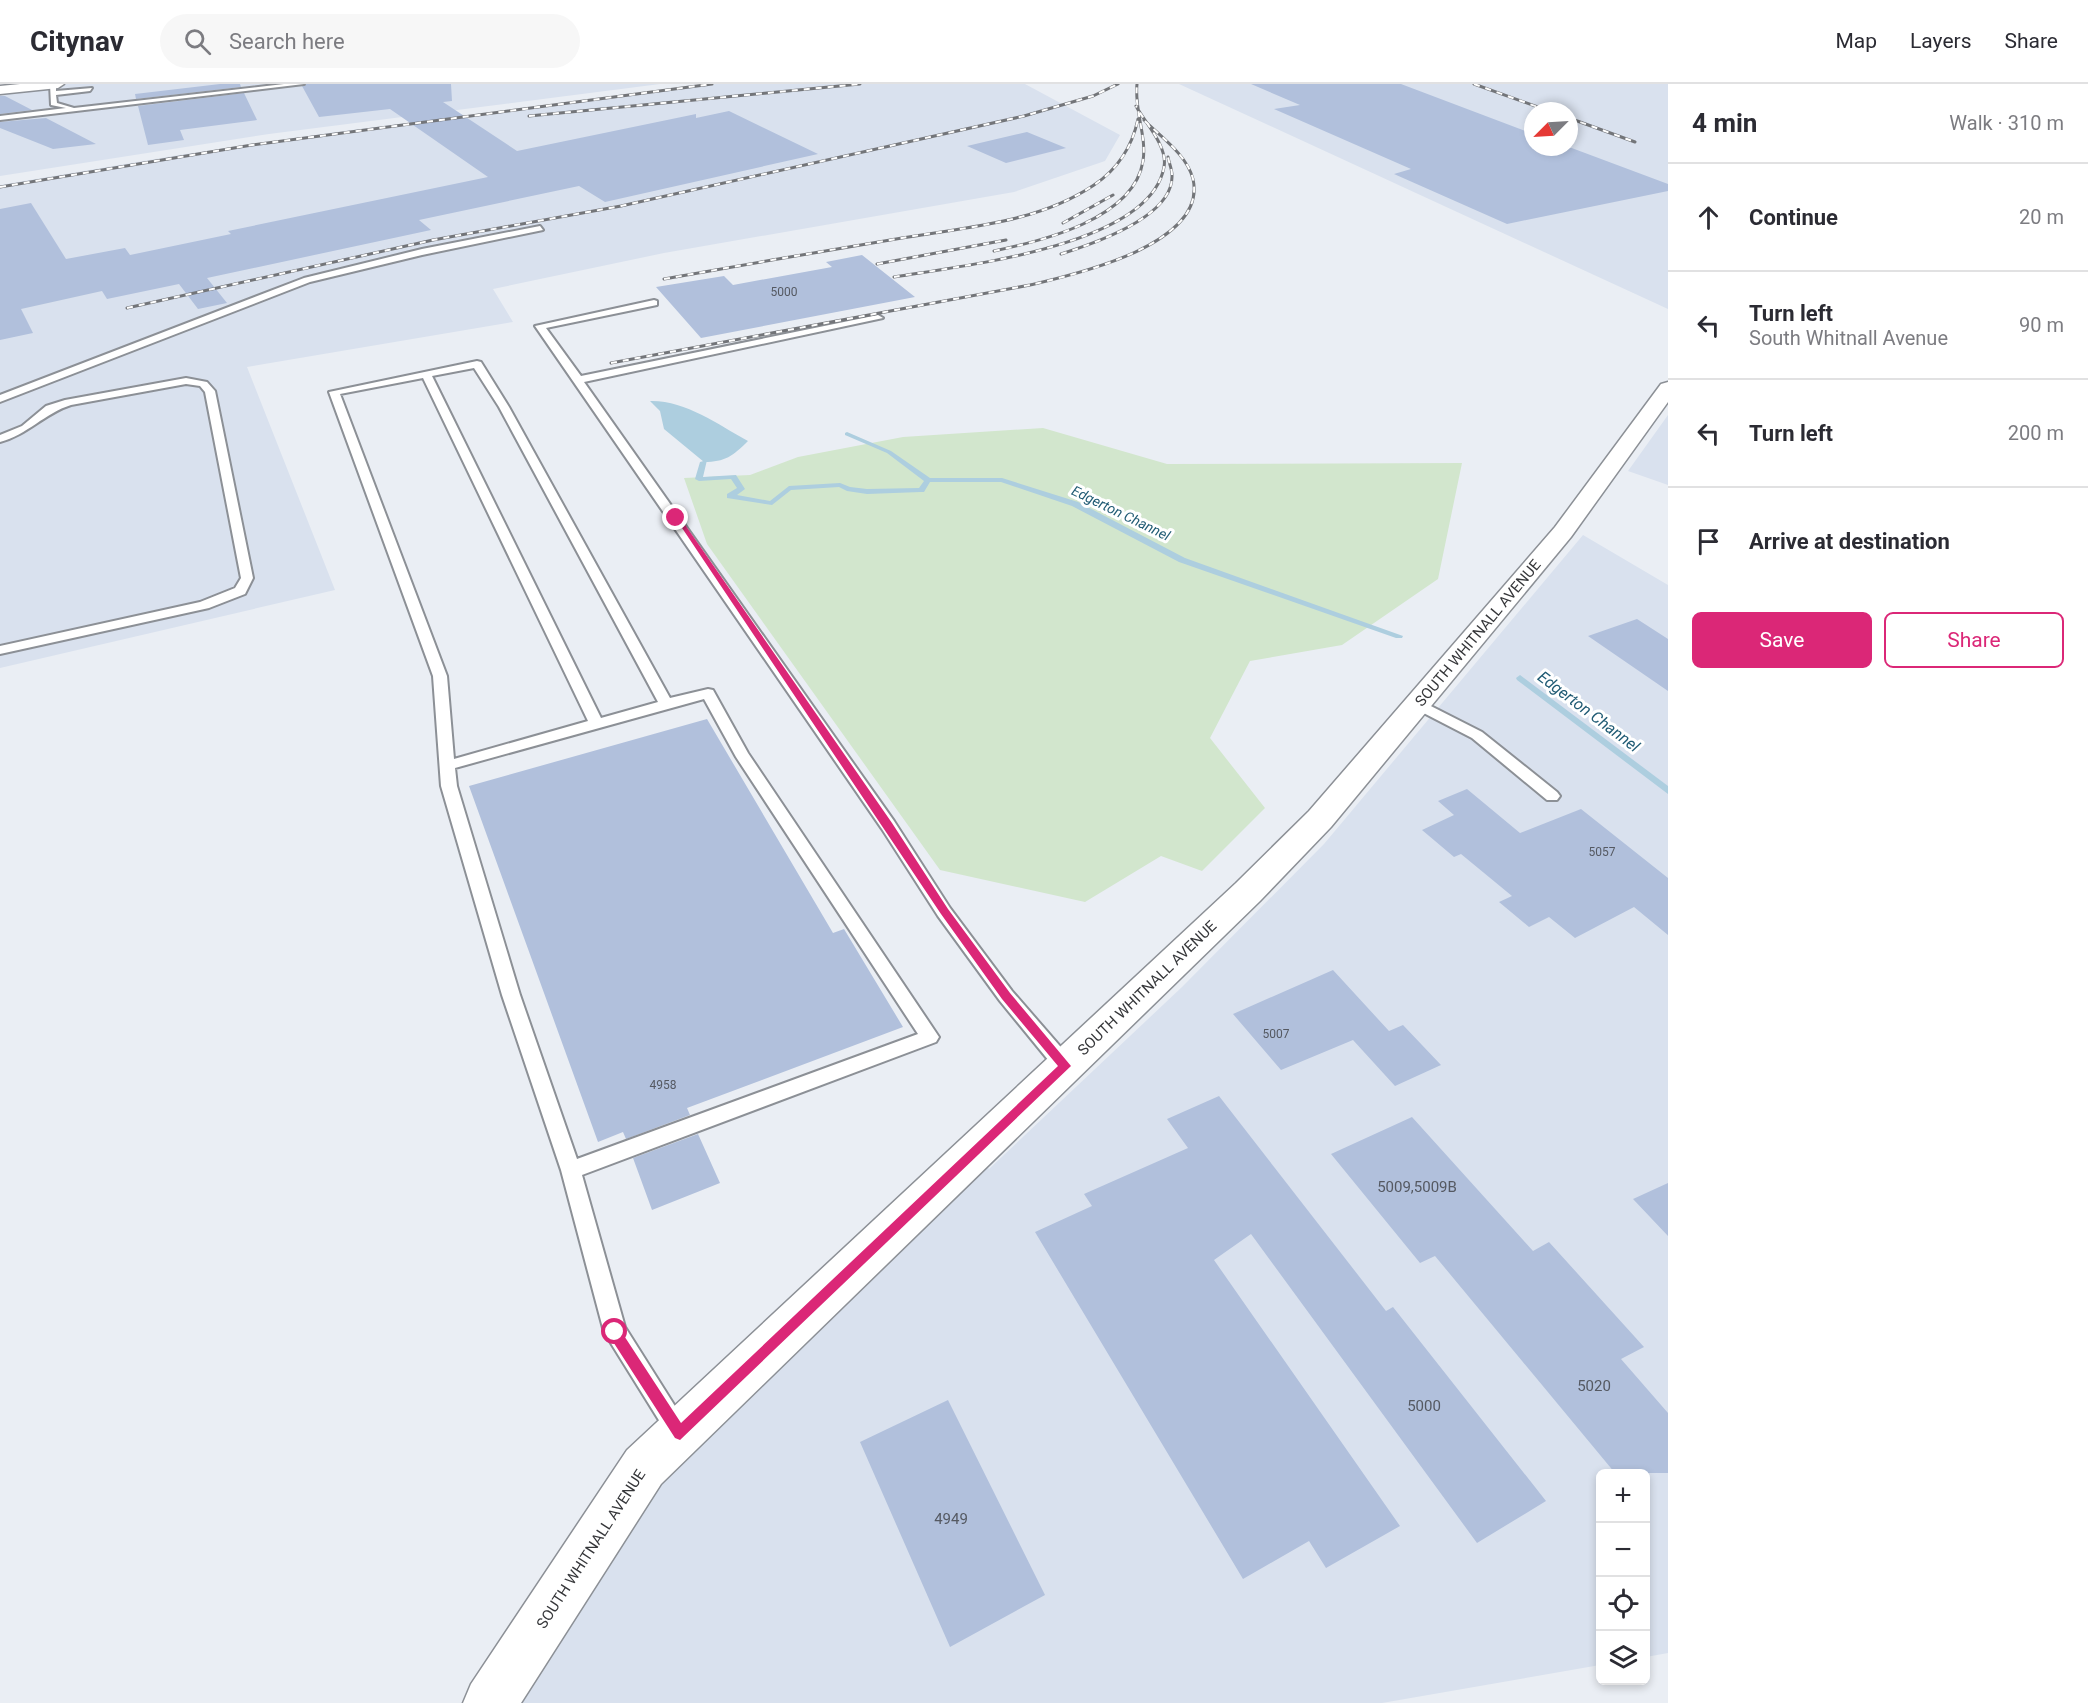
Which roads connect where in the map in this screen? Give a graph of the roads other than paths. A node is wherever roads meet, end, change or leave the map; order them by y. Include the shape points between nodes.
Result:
1 (301, 84) edge
2 (55, 87) edge
3 (90, 88) dead end
4 (0, 90) edge
5 (181, 90) dead end
6 (0, 118) edge
7 (540, 228) dead end
8 (654, 303) dead end
9 (878, 318) dead end
10 (426, 374) junction
11 (577, 380) junction
12 (1666, 393) edge
13 (0, 399) edge
14 (0, 439) edge
15 (0, 650) edge
16 (666, 704) junction
17 (1417, 704) junction
18 (596, 723) junction
19 (446, 766) junction
20 (1552, 796) dead end
21 (1065, 1066) junction
22 (571, 1170) junction
23 (680, 1433) junction
24 (490, 1703) edge

1 - 6 lane
2 - 3 lane
2 - 4 street
2 - 5 lane via 54,105 73,107 167,97
7 - 13 lane via 307,280
8 - 11 lane via 540,326
9 - 11 lane
10 - 16 lane via 477,364
10 - 18 lane
10 - 19 lane via 334,392 440,676
11 - 21 lane via 683,527 944,912 1006,996
12 - 17 street, SOUTH WHITNALL AVENUE via 1563,532
14 - 15 lane via 26,428 50,408 69,402 186,381 203,384 210,392 247,578 240,591 204,605
16 - 18 lane
16 - 22 lane via 708,693 741,754 930,1037
17 - 20 lane via 1477,735
17 - 21 street, SOUTH WHITNALL AVENUE via 1320,819
18 - 19 lane
19 - 22 lane via 511,995
21 - 23 street, SOUTH WHITNALL AVENUE
22 - 23 lane via 615,1332
23 - 24 street, SOUTH WHITNALL AVENUE via 644,1467

